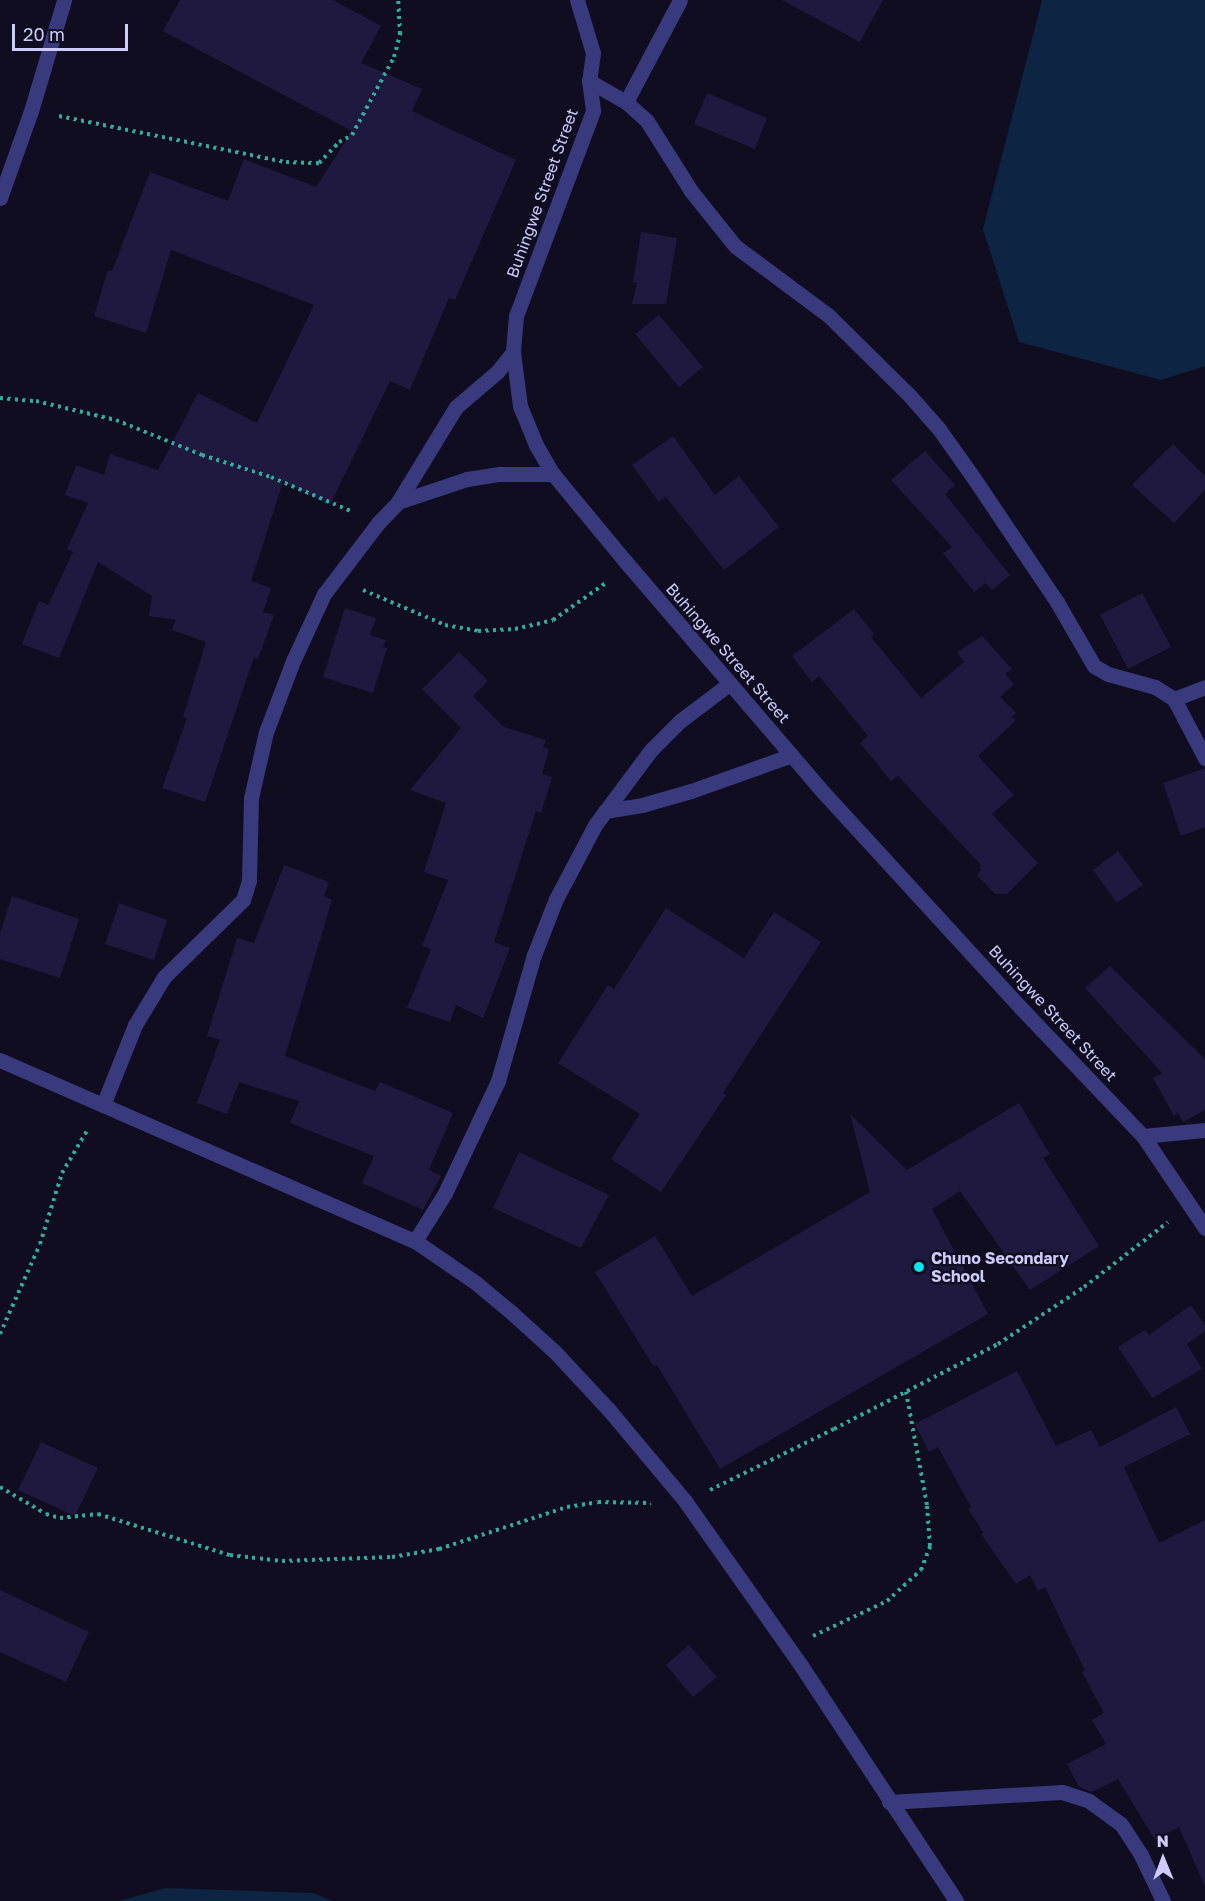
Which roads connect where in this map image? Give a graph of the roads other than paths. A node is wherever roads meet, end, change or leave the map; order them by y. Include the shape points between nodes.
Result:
1 (64, 0) edge
2 (577, 0) edge
3 (680, 0) edge
4 (589, 81) junction
5 (626, 102) junction
6 (0, 198) edge
7 (513, 352) junction
8 (553, 474) junction
9 (398, 502) junction
10 (729, 684) junction
11 (1205, 687) edge
12 (1174, 699) junction
13 (792, 754) junction
14 (1205, 758) edge
15 (604, 811) junction
16 (0, 1060) edge
17 (103, 1105) junction
18 (1205, 1130) edge
19 (1143, 1136) junction
20 (1205, 1228) edge
21 (414, 1241) junction
22 (890, 1802) junction
23 (956, 1901) edge
24 (1163, 1901) edge

1 - 6 street
2 - 4 street, Buhingwe Street Street via 592,53
3 - 5 street
4 - 5 street
4 - 7 street, Buhingwe Street Street via 593,111 516,316
5 - 12 street via 647,121 691,191 735,246 828,315 939,429 1057,602 1094,666 1108,674 1155,687
7 - 8 street, Buhingwe Street Street via 520,406 536,446
7 - 9 street via 456,407
8 - 9 street via 500,474 468,479
8 - 10 street, Buhingwe Street Street
9 - 17 street via 324,594 293,661 266,732 251,798 249,880 243,900 164,977 135,1025
10 - 13 street, Buhingwe Street Street
10 - 15 street via 680,721 651,750
11 - 12 street
12 - 14 street
13 - 15 street via 691,791
13 - 19 street, Buhingwe Street Street via 1020,1007
15 - 21 street via 556,900 534,955 498,1082 445,1193
16 - 17 street
17 - 21 street
18 - 19 street
19 - 20 street, Buhingwe Street Street
21 - 22 street via 476,1283 555,1352 617,1419 685,1501
22 - 23 street
22 - 24 street via 1062,1792 1089,1801 1121,1824

